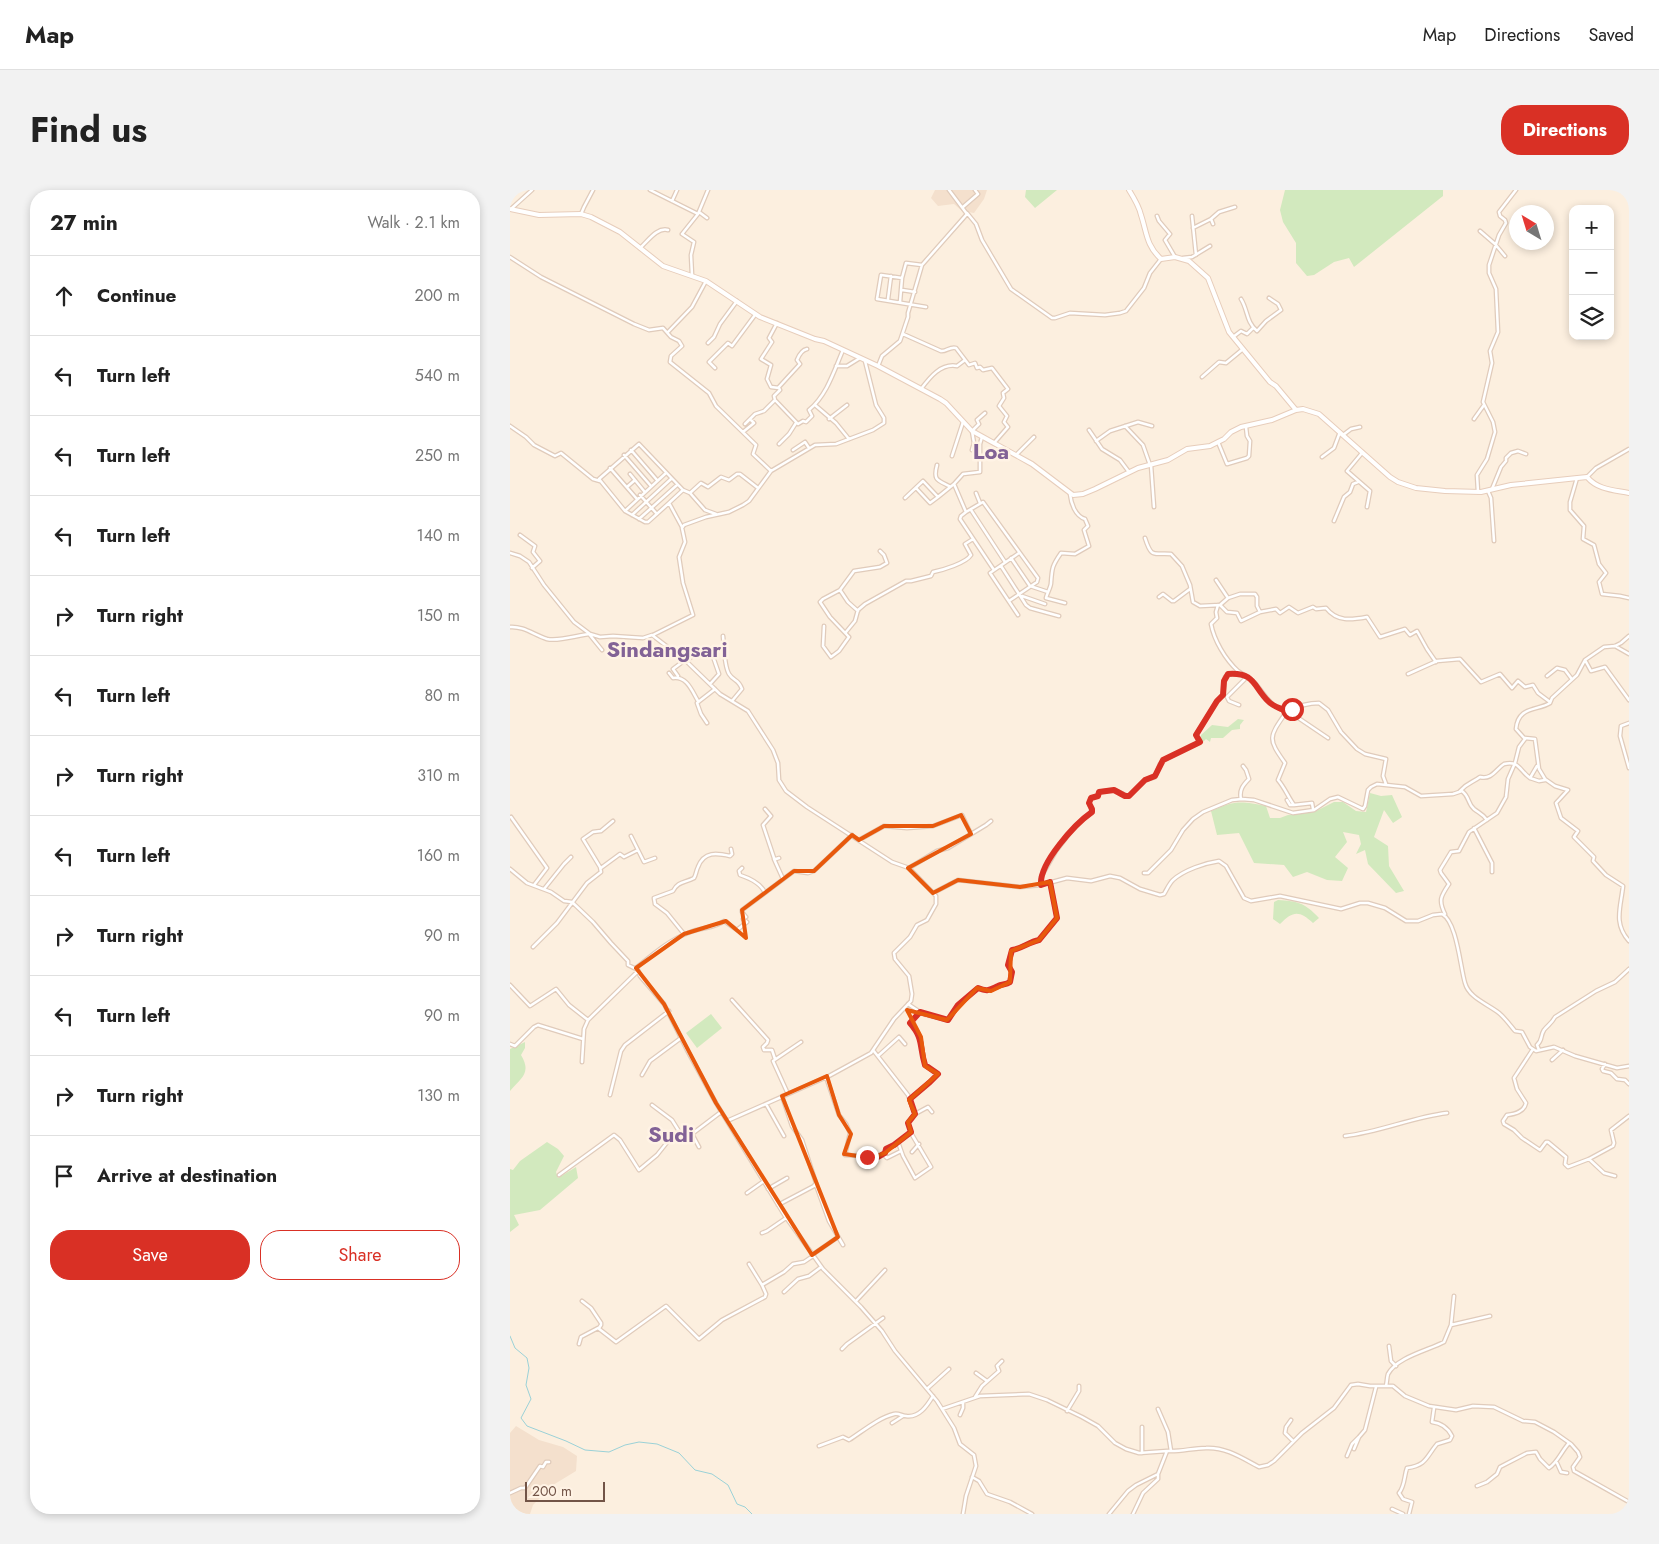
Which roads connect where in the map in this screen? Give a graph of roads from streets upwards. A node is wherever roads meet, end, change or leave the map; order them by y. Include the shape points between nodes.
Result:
1 (532, 190) edge
2 (593, 190) edge
3 (650, 190) edge
4 (677, 190) edge
5 (708, 190) edge
6 (949, 190) edge
7 (975, 190) edge
8 (1128, 190) edge
9 (1516, 190) edge
10 (672, 201) junction
11 (963, 207) junction
12 (1235, 207) dead end
13 (510, 209) edge
14 (699, 213) junction
15 (967, 213) junction
16 (581, 214) junction
17 (1157, 216) dead end
18 (1192, 216) dead end
19 (707, 218) dead end
20 (1211, 219) junction
21 (1213, 224) dead end
22 (1193, 228) junction
23 (668, 230) dead end
24 (1480, 231) dead end
25 (1495, 244) junction
26 (1210, 246) dead end
27 (640, 248) junction
28 (1196, 255) junction
29 (1505, 256) dead end
30 (510, 257) edge
31 (1175, 257) junction
32 (1181, 258) junction
33 (1161, 259) junction
34 (922, 265) junction
35 (692, 275) junction
36 (891, 276) junction
37 (902, 278) junction
38 (706, 281) junction
39 (902, 290) junction
40 (915, 292) junction
41 (1269, 298) dead end
42 (1241, 299) dead end
43 (888, 300) junction
44 (737, 301) junction
45 (900, 302) junction
46 (911, 304) junction
47 (926, 307) dead end
48 (756, 315) junction
49 (777, 323) junction
50 (1253, 328) junction
51 (668, 332) junction
52 (902, 334) junction
53 (1233, 337) junction
54 (708, 343) dead end
55 (807, 349) dead end
56 (843, 349) junction
57 (1244, 349) junction
58 (863, 358) junction
59 (965, 360) junction
60 (836, 366) junction
61 (878, 366) junction
62 (715, 368) dead end
63 (1202, 377) dead end
64 (778, 388) junction
65 (921, 389) junction
66 (775, 400) junction
67 (847, 404) dead end
68 (815, 405) junction
69 (1484, 405) junction
70 (1296, 410) junction
71 (985, 413) dead end
72 (750, 419) junction
73 (829, 419) junction
74 (1474, 419) dead end
75 (963, 421) junction
76 (796, 423) junction
77 (745, 424) dead end
78 (510, 426) edge
79 (1124, 426) junction
80 (1152, 426) dead end
81 (1246, 426) junction
82 (1360, 427) dead end
83 (1089, 430) dead end
84 (972, 431) junction
85 (743, 432) junction
86 (1341, 434) junction
87 (982, 436) junction
88 (1034, 436) dead end
89 (849, 439) junction
90 (1096, 441) junction
91 (1218, 442) junction
92 (994, 443) junction
93 (779, 444) dead end
94 (809, 448) junction
95 (1629, 449) edge
96 (630, 450) junction
97 (793, 450) dead end
98 (972, 450) dead end
99 (1362, 453) junction
100 (1017, 454) junction
101 (1526, 454) dead end
102 (624, 456) junction
103 (952, 456) dead end
104 (1322, 456) dead end
105 (937, 465) dead end
106 (1151, 465) junction
107 (610, 468) junction
108 (770, 471) junction
109 (666, 472) junction
110 (1130, 472) junction
111 (630, 474) dead end
112 (1587, 477) junction
113 (671, 478) junction
114 (1577, 478) junction
115 (635, 480) junction
116 (657, 480) junction
117 (600, 481) junction
118 (1359, 482) junction
119 (677, 484) junction
120 (954, 484) junction
121 (651, 486) junction
122 (949, 486) junction
123 (627, 487) junction
124 (758, 488) junction
125 (916, 488) junction
126 (683, 490) junction
127 (1490, 490) junction
128 (644, 491) junction
129 (1478, 492) junction
130 (690, 493) junction
131 (1629, 493) edge
132 (976, 494) dead end
133 (1070, 494) junction
134 (640, 495) junction
135 (938, 497) junction
136 (905, 498) dead end
137 (637, 499) junction
138 (646, 501) junction
139 (669, 503) junction
140 (980, 503) junction
141 (1367, 507) dead end
142 (1154, 508) dead end
143 (651, 509) junction
144 (971, 510) junction
145 (625, 511) junction
146 (966, 512) junction
147 (657, 514) junction
148 (632, 515) junction
149 (716, 515) junction
150 (640, 519) junction
151 (1334, 521) dead end
152 (682, 527) junction
153 (520, 535) dead end
154 (973, 538) junction
155 (1145, 538) dead end
156 (1494, 541) dead end
157 (880, 552) dead end
158 (1019, 553) junction
159 (510, 554) edge
160 (1012, 558) junction
161 (1006, 562) junction
162 (1001, 566) junction
163 (532, 568) junction
164 (995, 570) junction
165 (1216, 580) dead end
166 (1030, 586) junction
167 (1190, 589) junction
168 (840, 590) junction
169 (1048, 592) junction
170 (1020, 595) junction
171 (1159, 598) dead end
172 (1228, 598) junction
173 (1629, 598) edge
174 (1009, 601) junction
175 (1065, 603) dead end
176 (1044, 604) dead end
177 (1219, 605) junction
178 (858, 612) junction
179 (1260, 612) junction
180 (1018, 615) dead end
181 (1059, 616) dead end
182 (824, 626) dead end
183 (510, 627) edge
184 (846, 632) junction
185 (590, 634) junction
186 (652, 636) junction
187 (723, 636) dead end
188 (1629, 636) edge
189 (1616, 646) junction
190 (602, 650) dead end
191 (1629, 654) edge
192 (685, 660) junction
193 (1585, 660) junction
194 (1436, 662) junction
195 (669, 673) dead end
196 (1408, 674) dead end
197 (1245, 676) junction
198 (1547, 676) dead end
199 (681, 679) junction
200 (1572, 679) junction
201 (710, 684) junction
202 (714, 689) junction
203 (1629, 700) edge
204 (698, 701) junction
205 (732, 701) junction
206 (1550, 702) junction
207 (1239, 705) dead end
208 (1287, 711) junction
209 (707, 723) dead end
210 (1629, 723) edge
211 (1328, 738) dead end
212 (1525, 738) junction
213 (1515, 763) junction
214 (1538, 764) junction
215 (1243, 766) dead end
216 (1629, 768) edge
217 (1530, 778) junction
218 (1545, 780) junction
219 (1386, 784) junction
220 (1460, 791) junction
221 (1241, 799) junction
222 (1287, 800) dead end
223 (1294, 805) junction
224 (765, 809) dead end
225 (1314, 810) junction
226 (511, 817) edge
227 (1487, 820) junction
228 (613, 821) dead end
229 (991, 821) dead end
230 (1474, 828) junction
231 (971, 834) junction
232 (852, 835) junction
233 (631, 836) dead end
234 (859, 840) junction
235 (731, 849) dead end
236 (638, 850) junction
237 (571, 857) dead end
238 (655, 858) dead end
239 (774, 858) junction
240 (779, 858) dead end
241 (601, 868) junction
242 (742, 868) dead end
243 (909, 868) junction
244 (510, 870) edge
245 (1492, 872) dead end
246 (1144, 873) dead end
247 (784, 880) junction
248 (1050, 882) junction
249 (534, 885) junction
250 (1041, 885) junction
251 (544, 889) junction
252 (935, 892) junction
253 (765, 893) junction
254 (572, 902) junction
255 (1446, 916) junction
256 (684, 934) junction
257 (1629, 941) edge
258 (533, 947) dead end
259 (637, 969) junction
260 (1629, 969) edge
261 (510, 986) edge
262 (732, 1000) dead end
263 (908, 1004) junction
264 (669, 1011) junction
265 (920, 1012) junction
266 (588, 1020) junction
267 (681, 1038) junction
268 (583, 1039) junction
269 (801, 1042) dead end
270 (510, 1044) edge
271 (905, 1044) dead end
272 (1533, 1049) junction
273 (873, 1050) junction
274 (1539, 1050) junction
275 (1563, 1050) junction
276 (878, 1056) junction
277 (775, 1059) junction
278 (1552, 1060) dead end
279 (582, 1062) dead end
280 (1605, 1064) junction
281 (1629, 1066) edge
282 (642, 1075) dead end
283 (826, 1077) junction
284 (1629, 1084) edge
285 (788, 1094) junction
286 (610, 1095) dead end
287 (782, 1096) junction
288 (910, 1099) junction
289 (766, 1104) junction
290 (652, 1105) dead end
291 (721, 1112) junction
292 (932, 1112) dead end
293 (1447, 1112) dead end
294 (915, 1114) junction
295 (1629, 1116) edge
296 (727, 1121) junction
297 (911, 1132) junction
298 (692, 1134) junction
299 (682, 1136) junction
300 (784, 1136) dead end
301 (1345, 1136) dead end
302 (898, 1142) junction
303 (919, 1144) junction
304 (699, 1147) dead end
305 (901, 1151) junction
306 (912, 1152) dead end
307 (884, 1154) junction
308 (1589, 1159) junction
309 (559, 1175) dead end
310 (1615, 1176) dead end
311 (787, 1178) dead end
312 (764, 1182) junction
313 (816, 1184) junction
314 (768, 1189) junction
315 (747, 1194) dead end
316 (778, 1205) junction
317 (786, 1218) junction
318 (762, 1233) dead end
319 (838, 1237) junction
320 (844, 1245) dead end
321 (813, 1255) junction
322 (749, 1264) dead end
323 (822, 1266) junction
324 (884, 1270) dead end
325 (762, 1285) junction
326 (784, 1292) dead end
327 (1454, 1296) dead end
328 (582, 1301) dead end
329 (856, 1301) junction
330 (1490, 1316) dead end
331 (883, 1318) dead end
332 (875, 1323) junction
333 (1451, 1324) junction
334 (599, 1328) junction
335 (579, 1344) dead end
336 (1388, 1346) dead end
337 (842, 1350) dead end
338 (1002, 1361) dead end
339 (1396, 1366) junction
340 (949, 1369) dead end
341 (976, 1373) dead end
342 (987, 1380) junction
343 (1079, 1386) dead end
344 (1386, 1386) junction
345 (1376, 1387) junction
346 (927, 1389) junction
347 (932, 1396) junction
348 (975, 1397) junction
349 (963, 1402) junction
350 (1434, 1408) junction
351 (942, 1409) junction
352 (1158, 1409) dead end
353 (1067, 1411) junction
354 (903, 1416) junction
355 (960, 1416) dead end
356 (1291, 1420) dead end
357 (892, 1424) dead end
358 (1142, 1427) dead end
359 (1359, 1437) junction
360 (1293, 1441) junction
361 (1569, 1443) junction
362 (818, 1446) dead end
363 (1354, 1449) dead end
364 (1169, 1451) junction
365 (1142, 1454) junction
366 (1347, 1456) dead end
367 (549, 1462) dead end
368 (1556, 1463) junction
369 (1567, 1472) dead end
370 (1158, 1474) junction
371 (972, 1477) junction
372 (1477, 1486) dead end
373 (510, 1493) edge
374 (1629, 1502) edge
375 (1392, 1509) dead end
376 (963, 1514) edge
377 (1032, 1514) edge
378 (1109, 1514) edge
379 (1133, 1514) edge
380 (1403, 1514) edge
381 (1409, 1514) edge

1 - 13 street
2 - 16 street
3 - 10 street
4 - 10 street
5 - 14 street
6 - 11 street
7 - 11 street via 978,194
8 - 33 street via 1141,213 1149,246
9 - 25 street via 1499,212 1506,223
10 - 14 street
11 - 15 street
12 - 20 street via 1219,212
13 - 16 street via 551,216
14 - 19 street
14 - 35 street via 682,234 694,242
15 - 33 street via 1011,289 1052,318 1070,313 1105,315 1126,311
15 - 34 street
16 - 27 street via 615,229
17 - 31 street via 1170,234 1165,240
18 - 22 street
20 - 21 street
20 - 22 street
22 - 28 street
23 - 27 street via 660,230
24 - 25 street
25 - 29 street
25 - 69 street via 1489,270 1496,289 1498,332 1490,351 1492,363
26 - 28 street
27 - 35 street via 663,266
28 - 32 street
30 - 51 street via 541,277 634,324 649,330 663,328
31 - 32 street
31 - 33 street
32 - 53 street via 1208,278
34 - 37 street via 906,263
34 - 40 street
35 - 38 street
36 - 37 street
36 - 43 street
36 - 43 street via 880,276 877,299
37 - 39 street
38 - 44 street
38 - 51 street via 692,307
39 - 40 street
39 - 45 street
40 - 46 street
41 - 50 street via 1281,310 1258,330
42 - 50 street
43 - 45 street
44 - 48 street
44 - 54 street
45 - 46 street
46 - 47 street
46 - 52 street
48 - 49 street
48 - 62 street via 732,346 728,342 709,362
49 - 56 street
49 - 64 street via 769,338 772,342 761,359 771,365 767,379 771,387
50 - 53 street via 1246,334 1241,331
51 - 85 street via 682,346 671,356 670,362 709,393 716,406
52 - 59 street via 940,351 956,348
52 - 61 street via 898,344 882,356
53 - 57 street
55 - 64 street via 798,357 800,364
56 - 58 street
56 - 60 street
57 - 63 street via 1226,363 1219,362
57 - 70 street
58 - 60 street via 847,366
58 - 61 street
58 - 89 street via 876,405 886,422
59 - 65 street via 957,366 937,370
59 - 92 street via 969,365 975,363 977,368 992,368 1008,389 1003,393 1000,406 1007,416 1004,422 1008,428
60 - 68 street via 834,375
61 - 65 street
64 - 66 street
65 - 75 street via 946,403
66 - 72 street
66 - 76 street
67 - 73 street
68 - 73 street
68 - 76 street via 809,410 812,416 807,422
69 - 74 street
69 - 129 street via 1495,432 1487,459 1476,479
70 - 81 street
70 - 86 street via 1313,411
71 - 84 street
72 - 77 street
72 - 85 street via 754,423
73 - 89 street
75 - 84 street
75 - 103 street
76 - 93 street
78 - 117 street via 535,446 555,456 561,453
79 - 80 street via 1138,422
79 - 90 street via 1109,431
79 - 106 street via 1144,445
81 - 91 street
81 - 91 street via 1250,441 1247,458 1227,464
82 - 86 street
83 - 90 street
84 - 87 street
84 - 98 street
85 - 108 street via 756,446 753,454
86 - 99 street
86 - 104 street via 1334,448
87 - 92 street
87 - 120 street via 980,472 963,474
88 - 100 street
89 - 94 street
90 - 110 street
91 - 106 street via 1187,449
92 - 100 street
94 - 97 street via 805,442
94 - 108 street
95 - 112 street
96 - 102 street
96 - 109 street via 640,445
96 - 116 street
99 - 118 street via 1347,471
99 - 129 street via 1390,477 1411,486 1445,492
100 - 133 street via 1040,468
101 - 127 street via 1518,451 1507,457
102 - 107 street
102 - 121 street
105 - 122 street via 934,475
106 - 110 street
106 - 142 street
107 - 117 street
107 - 123 street
108 - 124 street
109 - 113 street
109 - 116 street
110 - 133 street via 1083,494
111 - 115 street
112 - 114 street
112 - 131 street via 1598,486
113 - 119 street
113 - 138 street
114 - 127 street
114 - 173 street via 1570,510 1584,526 1583,539 1594,545 1599,564 1606,573 1599,582 1602,594
115 - 123 street
115 - 128 street
116 - 121 street
117 - 145 street
118 - 141 street via 1370,491
118 - 151 street via 1354,483 1346,494
119 - 126 street
119 - 143 street
120 - 122 street
120 - 146 street
121 - 128 street
122 - 135 street
123 - 137 street
124 - 130 street via 737,474 729,480 721,477 708,487 701,484
124 - 149 street via 743,505
125 - 135 street via 930,503
125 - 135 street via 924,481
125 - 136 street
126 - 130 street
126 - 139 street
127 - 129 street
127 - 156 street
128 - 134 street
130 - 149 street via 702,508
132 - 140 street
133 - 169 street via 1071,503 1088,526 1084,531 1089,546 1075,554 1060,554 1052,568
134 - 137 street
134 - 138 street
137 - 145 street
138 - 143 street
138 - 148 street
139 - 147 street
139 - 152 street
140 - 144 street
140 - 158 street via 983,502
143 - 147 street
143 - 150 street
144 - 146 street
144 - 161 street
145 - 148 street
146 - 154 street via 960,518
147 - 150 street via 647,522
148 - 150 street
149 - 152 street
152 - 186 street via 685,542 679,557 693,615
153 - 163 street via 534,546 533,552 540,560
154 - 164 street
154 - 178 street via 965,545 971,557 966,561 932,572 931,576 894,586
155 - 167 street via 1148,548 1157,555 1172,554 1182,566
157 - 168 street via 887,563 854,570
158 - 160 street
158 - 166 street via 1038,578
159 - 163 street via 524,559
160 - 161 street
160 - 166 street
161 - 162 street
162 - 164 street
162 - 170 street
163 - 185 street via 574,622
164 - 174 street via 990,573
165 - 172 street
166 - 169 street
166 - 170 street
167 - 171 street via 1174,601 1163,594
167 - 177 street via 1194,604
168 - 178 street
168 - 184 street via 820,603
169 - 175 street via 1046,598
170 - 174 street
170 - 176 street
170 - 181 street via 1030,608
172 - 177 street
172 - 179 street via 1253,593
174 - 180 street
177 - 179 street via 1228,612 1237,613 1241,621
177 - 197 street via 1218,616 1211,624 1212,631 1233,666
178 - 184 street
179 - 194 street via 1276,610 1280,613 1289,607 1298,612 1313,606 1316,609 1326,608 1340,619 1367,618 1380,637 1406,629 1410,635 1417,631
182 - 184 street via 823,646 830,657 849,638
183 - 185 street via 548,639
185 - 186 street via 600,637
185 - 190 street
186 - 192 street
187 - 205 street via 728,671 742,690
188 - 189 street
189 - 191 street
189 - 193 street via 1605,646
192 - 199 street via 673,669
192 - 201 street
192 - 201 street via 709,647 719,674
193 - 200 street
193 - 203 street via 1592,671 1605,667
194 - 196 street
194 - 206 street via 1462,659 1481,682 1500,674 1512,688 1518,681 1524,687 1533,685
195 - 199 street via 673,678
197 - 207 street via 1228,697 1229,702
197 - 208 street via 1270,704
197 - 250 street via 1226,676 1223,695 1196,735 1200,742 1163,760 1155,776 1145,780 1129,796 1114,790 1099,792 1098,796 1091,798 1092,812 1076,825 1056,851 1041,877
198 - 200 street via 1557,668 1565,670
199 - 204 street via 691,686
200 - 206 street
201 - 202 street
202 - 204 street
202 - 205 street
204 - 209 street via 700,714
205 - 232 street via 748,711 761,728 776,758 779,780 786,791
206 - 212 street via 1530,710 1519,719 1516,730
208 - 211 street
208 - 219 street via 1298,705 1319,703 1357,749 1386,760 1383,776
208 - 223 street via 1276,726 1272,741 1285,764 1278,780
210 - 216 street via 1621,726 1620,733
212 - 213 street
212 - 214 street via 1535,739
213 - 217 street
213 - 220 street via 1502,764 1498,771 1468,783
213 - 227 street via 1508,778 1505,799 1496,815
214 - 217 street
214 - 218 street
215 - 221 street via 1249,779 1243,784
217 - 218 street via 1540,782
218 - 257 street via 1568,789 1556,803 1560,817 1578,831 1574,837 1594,857 1592,861 1623,886 1618,915
219 - 220 street via 1405,787 1421,796
219 - 225 street via 1371,786 1363,809 1336,797
220 - 227 street
221 - 225 street via 1264,802 1291,812
221 - 246 street via 1198,815 1184,828 1165,857
222 - 223 street
223 - 225 street via 1312,803
224 - 239 street via 771,816 763,825
226 - 249 street via 547,868
227 - 230 street
228 - 241 street via 583,840
229 - 231 street
230 - 245 street via 1492,863
230 - 255 street via 1467,834 1459,852 1451,852 1440,870 1449,884 1442,892 1440,903
231 - 234 street via 961,815 933,826 884,826
231 - 243 street
232 - 234 street
232 - 247 street via 814,871 796,871
233 - 236 street
234 - 243 street via 892,862
235 - 256 street via 730,856 718,853 705,857 694,878 654,898 655,904
236 - 238 street via 644,862
236 - 241 street via 624,857 620,854
237 - 251 street
239 - 240 street
239 - 247 street
241 - 254 street via 601,872 588,881
242 - 253 street via 740,875 760,886
243 - 252 street
244 - 249 street
247 - 253 street
248 - 250 street
248 - 255 street via 1067,878 1092,881 1110,876 1162,895 1180,875 1219,861 1226,866 1244,898 1250,901 1280,896 1341,908 1368,903 1385,908 1406,921 1439,913
248 - 265 street via 1057,918 1039,940 1012,950 1008,965 1012,972 1010,982 991,991 978,988 958,1005 947,1020
249 - 251 street
250 - 252 street via 1003,886 958,880
251 - 254 street
252 - 263 street via 937,899 933,912 917,925 894,953 909,976 912,994
253 - 256 street via 742,911 747,922 737,930 724,921
254 - 258 street
254 - 259 street via 628,961 628,965
255 - 272 street via 1457,942 1467,988 1482,1003 1499,1013 1515,1031 1522,1032
256 - 259 street
259 - 264 street
259 - 266 street
260 - 274 street via 1555,1017 1537,1045
261 - 266 street via 530,1006 556,989
262 - 277 street via 767,1040 764,1050 772,1050
263 - 265 street
263 - 273 street
264 - 267 street
264 - 286 street via 621,1051
265 - 288 street via 910,1023 920,1037 925,1065 938,1074
266 - 268 street
267 - 282 street via 650,1061
267 - 291 street
268 - 270 street via 538,1025 515,1046
268 - 279 street
269 - 277 street
271 - 276 street via 899,1037
272 - 274 street
272 - 308 street via 1514,1078 1526,1106 1520,1112 1506,1115 1504,1122 1539,1150 1548,1142 1566,1157 1567,1167
273 - 276 street
273 - 283 street
274 - 275 street via 1554,1047
275 - 278 street
275 - 280 street
276 - 288 street
277 - 285 street via 773,1062
280 - 281 street via 1617,1068
280 - 284 street via 1602,1071 1611,1072
283 - 285 street
283 - 307 street via 839,1115 850,1133 844,1154 872,1158
285 - 287 street
287 - 289 street
287 - 313 street via 792,1126 802,1140
288 - 294 street
289 - 296 street
289 - 300 street
290 - 299 street via 672,1120
291 - 296 street
291 - 298 street
292 - 294 street via 928,1107
293 - 301 street via 1366,1134
294 - 297 street via 908,1123
295 - 308 street via 1611,1130 1613,1146
296 - 312 street
297 - 302 street
297 - 303 street
298 - 299 street
298 - 304 street
299 - 309 street via 669,1140 639,1170 614,1135
302 - 305 street
302 - 307 street
303 - 305 street via 932,1166 916,1178
303 - 306 street
305 - 307 street via 887,1158
308 - 310 street via 1605,1173
311 - 314 street
312 - 314 street
312 - 315 street
313 - 316 street
313 - 319 street
314 - 316 street
316 - 317 street
317 - 318 street
317 - 321 street
319 - 320 street
319 - 321 street
321 - 323 street
321 - 325 street
322 - 325 street
323 - 326 street via 812,1275 798,1279
323 - 329 street
324 - 329 street
325 - 334 street via 766,1297 722,1320 699,1339 666,1306 615,1342
327 - 333 street
328 - 334 street via 601,1323
329 - 332 street
330 - 333 street
331 - 332 street
332 - 337 street
332 - 346 street
333 - 339 street via 1444,1342
334 - 335 street via 581,1337
336 - 339 street via 1391,1361
338 - 342 street via 999,1371
339 - 344 street via 1388,1374
340 - 346 street
341 - 342 street
342 - 348 street
343 - 353 street
344 - 345 street
344 - 350 street via 1393,1386 1405,1396
345 - 359 street via 1365,1430
345 - 360 street via 1351,1385 1334,1408
346 - 347 street
347 - 351 street
347 - 354 street via 920,1413
348 - 349 street
348 - 353 street via 1029,1394
349 - 351 street
349 - 355 street
350 - 361 street via 1494,1407 1523,1422 1535,1422
350 - 381 street via 1432,1422 1449,1430 1452,1436 1450,1440 1437,1444 1428,1460 1406,1469 1399,1493 1403,1499 1412,1502
351 - 371 street via 960,1444 974,1455 976,1466
352 - 364 street via 1168,1432
353 - 365 street via 1098,1426 1126,1449
354 - 357 street
354 - 362 street via 894,1414 849,1440 843,1437
356 - 360 street via 1285,1433
358 - 365 street
359 - 363 street
359 - 366 street
360 - 364 street via 1274,1462 1260,1468 1224,1450
361 - 368 street via 1560,1452
361 - 374 street via 1580,1455 1574,1471
364 - 365 street
364 - 370 street
367 - 373 street via 540,1466 525,1488
368 - 369 street via 1561,1472
368 - 372 street via 1548,1468 1536,1452 1529,1452 1500,1467 1497,1474
370 - 378 street via 1128,1491
370 - 379 street via 1158,1479 1143,1492
371 - 376 street
371 - 377 street via 979,1481 987,1494
375 - 380 street

